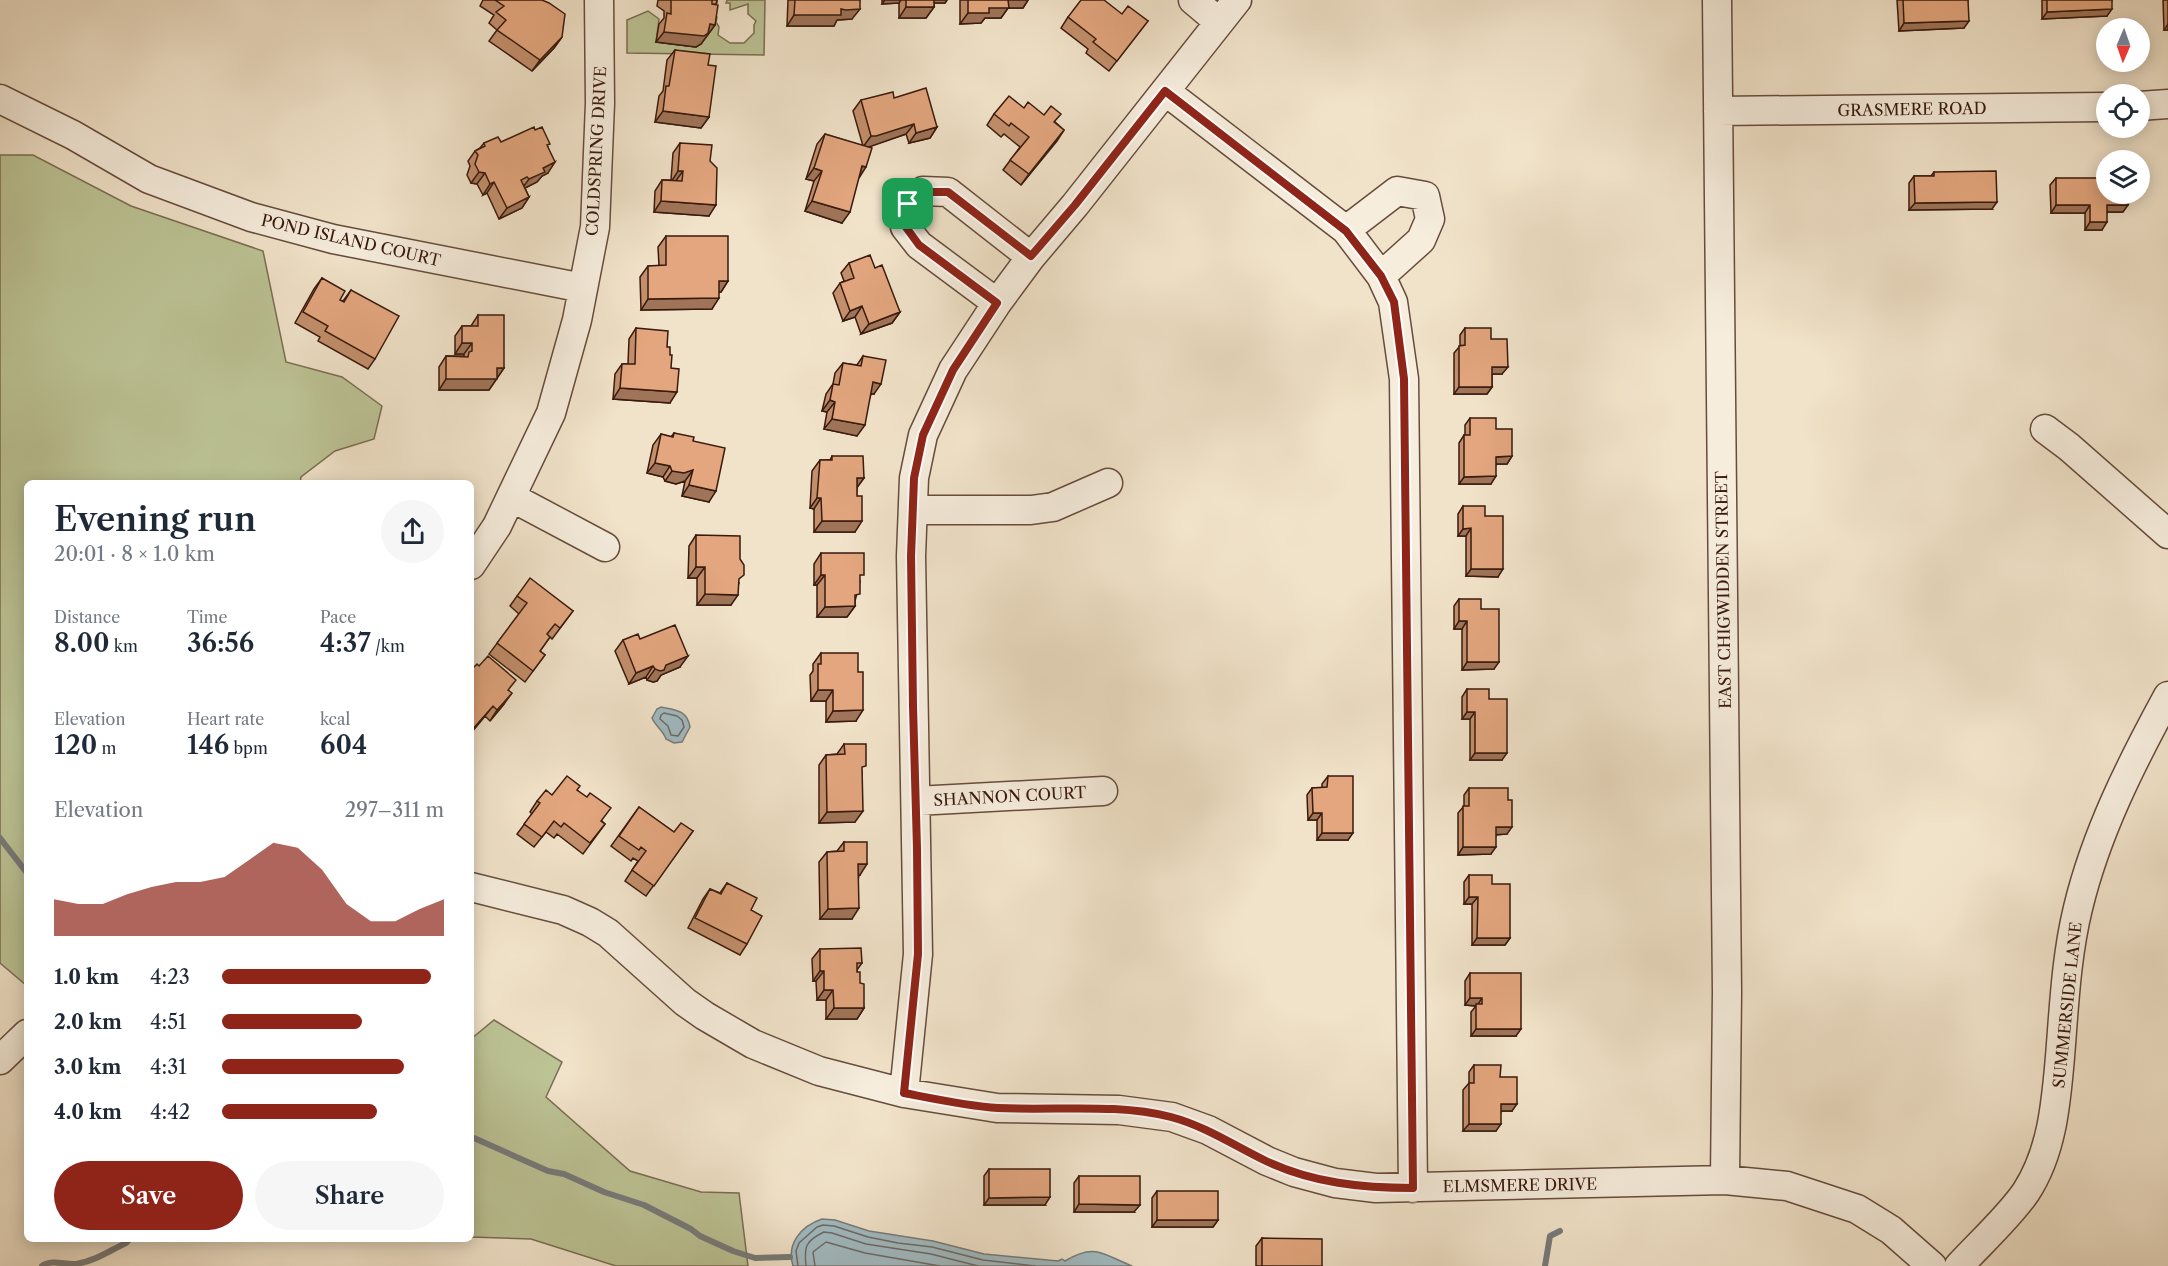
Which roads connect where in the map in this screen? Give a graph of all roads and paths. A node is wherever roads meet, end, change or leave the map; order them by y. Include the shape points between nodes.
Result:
1 (599, 0) edge
2 (1193, 0) edge
3 (1237, 0) edge
4 (1717, 0) edge
5 (1219, 22) junction
6 (1165, 91) junction
7 (0, 99) edge
8 (2168, 104) edge
9 (2150, 105) edge
10 (2096, 107) edge
11 (1718, 111) junction
12 (1346, 231) junction
13 (1031, 256) junction
14 (1381, 276) junction
15 (583, 288) junction
16 (997, 303) junction
17 (2045, 429) dead end
18 (1107, 483) dead end
19 (511, 497) junction
20 (913, 510) junction
21 (2168, 534) edge
22 (605, 547) dead end
23 (474, 560) edge
24 (2168, 696) edge
25 (1104, 791) dead end
26 (916, 801) junction
27 (474, 888) edge
28 (24, 1037) edge
29 (0, 1060) edge
30 (904, 1093) junction
31 (1725, 1180) junction
32 (1413, 1188) junction
33 (1932, 1266) edge
34 (1959, 1266) edge

1 - 15 street, COLDSPRING DRIVE via 595,227
2 - 5 street
3 - 5 street
4 - 11 street, EAST CHIGWIDDEN STREET
5 - 6 street
6 - 12 street
6 - 13 street
7 - 15 street, POND ISLAND COURT via 149,179 251,217 333,238
8 - 9 street
10 - 11 street, GRASMERE ROAD
11 - 31 street, EAST CHIGWIDDEN STREET via 1727,992
12 - 14 street
12 - 14 street via 1397,191 1425,196 1430,219 1421,240
13 - 16 street
13 - 16 street via 948,192 923,192 908,204 905,226 919,245
14 - 32 street via 1394,302 1404,379
15 - 19 street, COLDSPRING DRIVE via 551,412
16 - 20 street via 953,370 923,435 914,478
17 - 21 street
18 - 20 street via 1053,507
19 - 22 street
19 - 23 street, COLDSPRING DRIVE
20 - 26 street
24 - 34 street, SUMMERSIDE LANE via 2107,816 2078,908 2068,966 2056,1099 2042,1162 2026,1192
25 - 26 street, SHANNON COURT
26 - 30 street via 918,954
27 - 30 street, ELMSMERE DRIVE via 563,910 590,922 608,933 685,1002 753,1044 819,1071
28 - 29 street
30 - 32 street, ELMSMERE DRIVE via 997,1108 1144,1112 1208,1130 1294,1172 1335,1183
31 - 32 street, ELMSMERE DRIVE
31 - 33 street, ELMSMERE DRIVE via 1787,1186 1857,1209 1891,1230

